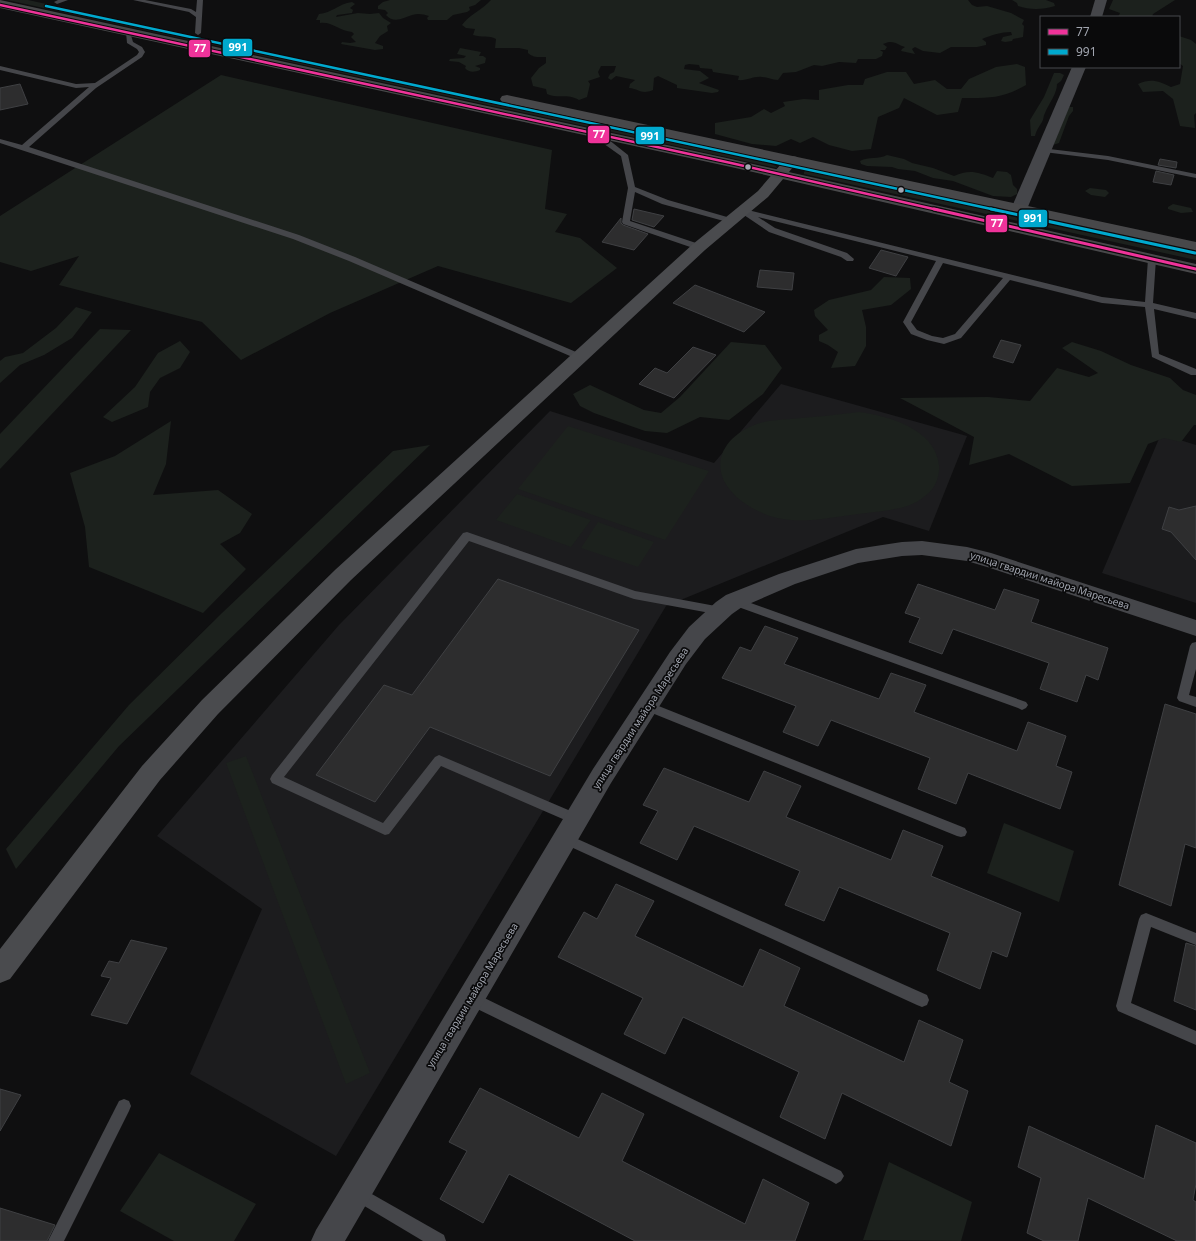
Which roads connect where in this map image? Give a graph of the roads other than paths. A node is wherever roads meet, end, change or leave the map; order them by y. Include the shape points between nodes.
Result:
1 (136, 0) edge
2 (200, 0) edge
3 (1101, 0) edge
4 (56, 1) edge
5 (0, 4) edge
6 (44, 14) joint
7 (199, 16) junction
8 (1096, 16) edge
9 (128, 33) junction
10 (198, 33) junction
11 (0, 68) edge
12 (1079, 68) edge
13 (98, 85) junction
14 (596, 134) junction
15 (0, 141) edge
16 (24, 148) junction
17 (1044, 150) junction
18 (786, 168) junction
19 (1196, 176) edge
20 (632, 188) junction
21 (1019, 209) junction
22 (738, 216) junction
23 (1196, 247) edge
24 (699, 248) junction
25 (850, 259) dead end
26 (941, 259) junction
27 (1152, 259) junction
28 (1196, 269) edge
29 (1009, 276) junction
30 (1149, 305) junction
31 (1196, 316) edge
32 (580, 357) junction
33 (1196, 372) edge
34 (727, 606) junction
35 (1196, 628) edge
36 (1196, 646) edge
37 (1196, 702) edge
38 (1022, 705) dead end
39 (646, 706) junction
40 (570, 829) junction
41 (961, 832) dead end
42 (1196, 939) edge
43 (0, 970) edge
44 (470, 998) junction
45 (922, 1000) dead end
46 (1196, 1038) edge
47 (124, 1106) dead end
48 (836, 1176) dead end
49 (355, 1192) junction
50 (56, 1241) edge
51 (327, 1241) edge
52 (438, 1241) edge

1 - 7 lane via 191,11
2 - 7 lane
3 - 8 street
4 - 10 highway
5 - 6 main road
6 - 9 highway
7 - 10 lane
9 - 13 lane via 130,43 140,48 140,56
9 - 14 highway
10 - 18 highway
11 - 13 lane via 76,86
12 - 17 street
13 - 16 lane
14 - 18 highway
14 - 20 lane via 624,156
15 - 16 lane
16 - 32 lane via 296,237
17 - 19 lane via 1108,158
17 - 21 street
18 - 21 highway
18 - 22 main road via 763,194
18 - 27 highway
20 - 22 lane via 665,202
20 - 24 lane via 626,222
21 - 23 highway
22 - 24 main road
22 - 25 lane
22 - 26 lane
24 - 32 main road
26 - 29 lane
26 - 29 lane via 907,322 914,332 930,338 944,341 958,336
27 - 28 highway
27 - 30 lane
29 - 30 lane via 1102,300
30 - 31 lane
30 - 33 lane via 1155,355
32 - 43 main road via 343,575 210,708 151,773
34 - 35 street, улица гвардии майора Маресьева via 787,579 851,558 922,548 991,560
34 - 38 lane
34 - 39 street, улица гвардии майора Маресьева via 697,633
34 - 40 lane via 634,595 467,536 276,779 385,830 438,760
36 - 37 lane via 1183,698
39 - 40 street, улица гвардии майора Маресьева
39 - 41 lane
40 - 44 street, улица гвардии майора Маресьева
40 - 45 lane
42 - 46 lane via 1146,919 1123,1006
44 - 48 lane
44 - 49 street, улица гвардии майора Маресьева
47 - 50 lane
49 - 51 street, улица гвардии майора Маресьева
49 - 52 lane

